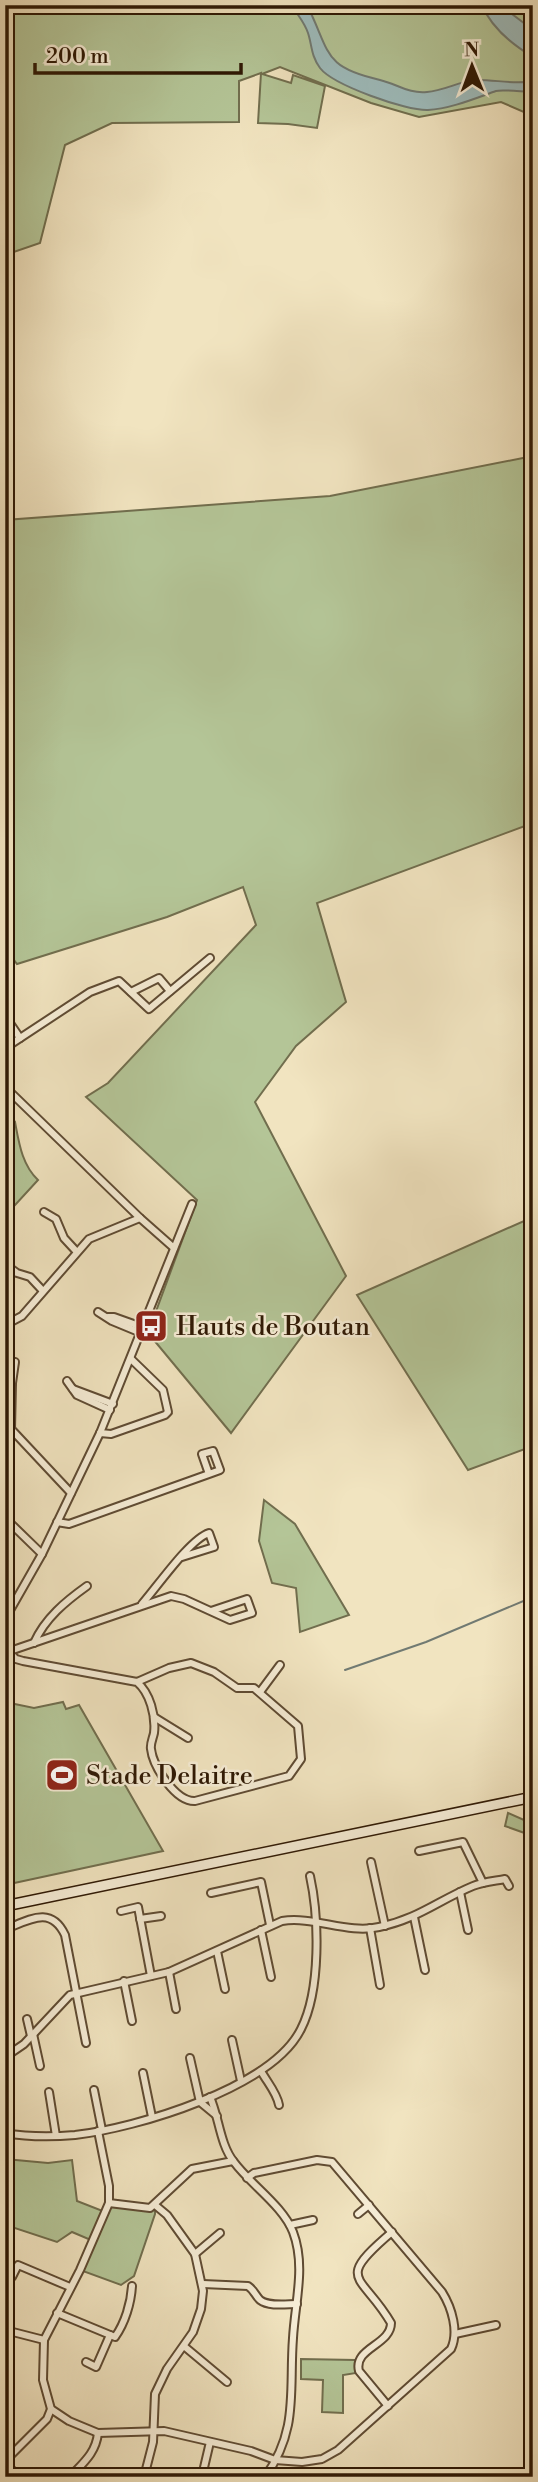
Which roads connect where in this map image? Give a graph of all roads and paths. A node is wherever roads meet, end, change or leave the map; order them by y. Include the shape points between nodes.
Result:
1 (210, 958) dead end
2 (170, 991) junction
3 (131, 992) junction
4 (5, 1016) edge
5 (20, 1038) junction
6 (5, 1048) edge
7 (5, 1087) edge
8 (192, 1204) dead end
9 (44, 1212) dead end
10 (139, 1219) junction
11 (174, 1248) junction
12 (76, 1251) junction
13 (6, 1265) edge
14 (43, 1291) junction
15 (98, 1312) dead end
16 (5, 1325) edge
17 (141, 1330) junction
18 (131, 1359) junction
19 (15, 1362) dead end
20 (66, 1381) dead end
21 (9, 1382) edge
22 (111, 1407) junction
23 (100, 1433) junction
24 (209, 1474) dead end
25 (71, 1493) junction
26 (5, 1518) edge
27 (57, 1522) junction
28 (42, 1553) junction
29 (182, 1557) junction
30 (87, 1586) dead end
31 (141, 1606) junction
32 (211, 1611) junction
33 (5, 1619) edge
34 (34, 1643) junction
35 (7, 1652) edge
36 (279, 1665) dead end
37 (137, 1682) junction
38 (260, 1692) junction
39 (154, 1717) junction
40 (188, 1738) dead end
41 (533, 1797) edge
42 (419, 1851) dead end
43 (371, 1862) dead end
44 (310, 1876) dead end
45 (483, 1883) junction
46 (509, 1886) dead end
47 (460, 1892) junction
48 (211, 1893) dead end
49 (5, 1903) edge
50 (121, 1911) dead end
51 (160, 1916) dead end
52 (414, 1917) junction
53 (140, 1919) junction
54 (316, 1922) junction
55 (270, 1925) junction
56 (385, 1926) junction
57 (370, 1928) junction
58 (261, 1930) junction
59 (468, 1930) dead end
60 (217, 1951) junction
61 (10, 1968) dead end
62 (425, 1970) dead end
63 (169, 1972) junction
64 (151, 1976) junction
65 (271, 1976) dead end
66 (124, 1982) junction
67 (380, 1985) dead end
68 (225, 1989) dead end
69 (75, 1993) junction
70 (176, 2009) dead end
71 (27, 2019) dead end
72 (132, 2021) dead end
73 (32, 2035) junction
74 (232, 2040) dead end
75 (86, 2043) dead end
76 (5, 2057) edge
77 (190, 2058) dead end
78 (40, 2066) dead end
79 (261, 2071) junction
80 (143, 2073) dead end
81 (241, 2081) junction
82 (94, 2090) dead end
83 (49, 2092) dead end
84 (210, 2097) junction
85 (200, 2102) junction
86 (279, 2105) dead end
87 (217, 2116) junction
88 (152, 2117) junction
89 (5, 2120) edge
90 (100, 2130) junction
91 (6, 2133) edge
92 (56, 2136) junction
93 (233, 2161) junction
94 (247, 2178) junction
95 (109, 2203) junction
96 (155, 2205) junction
97 (369, 2205) junction
98 (358, 2214) dead end
99 (313, 2220) dead end
100 (290, 2225) junction
101 (392, 2232) junction
102 (220, 2233) dead end
103 (195, 2254) junction
104 (12, 2277) dead end
105 (203, 2284) junction
106 (132, 2286) dead end
107 (69, 2287) junction
108 (297, 2304) junction
109 (57, 2313) junction
110 (496, 2325) dead end
111 (5, 2330) edge
112 (455, 2334) junction
113 (110, 2335) junction
114 (44, 2340) junction
115 (185, 2347) junction
116 (86, 2362) dead end
117 (227, 2382) dead end
118 (388, 2406) junction
119 (51, 2409) junction
120 (153, 2431) junction
121 (98, 2433) junction
122 (209, 2442) junction
123 (275, 2460) junction
124 (5, 2462) edge
125 (202, 2476) edge
126 (19, 2477) edge
127 (69, 2477) edge
128 (144, 2477) edge
129 (265, 2477) edge

1 - 2 street
2 - 3 street via 159,978
2 - 3 street via 149,1009
3 - 5 street via 118,982 90,992
4 - 5 street
5 - 6 street
7 - 10 street
8 - 11 street
9 - 12 street via 57,1221
10 - 11 street
10 - 12 street via 96,1235
11 - 17 street
12 - 14 street
13 - 14 street via 30,1277
14 - 16 street via 18,1319
15 - 17 street
17 - 18 street
18 - 22 street
18 - 23 street via 163,1390 168,1412 111,1434
19 - 21 street
20 - 22 street
21 - 25 street via 10,1429
22 - 23 street
23 - 25 street
24 - 27 street via 69,1524
25 - 27 street
26 - 28 street
27 - 28 street
28 - 33 street
29 - 29 street via 200,1536 209,1533 214,1546
29 - 31 street
30 - 34 street via 65,1601
31 - 32 street via 177,1596
31 - 34 street
32 - 32 street via 230,1620 252,1613 247,1599
34 - 35 street
35 - 37 street via 23,1661
36 - 38 street
37 - 38 street via 191,1663 237,1688
37 - 39 street via 144,1687
38 - 39 street via 298,1726 302,1759 289,1776 195,1801 173,1791 153,1756
39 - 40 street
41 - 49 main road
42 - 45 street via 463,1842
43 - 56 street
44 - 54 street
45 - 46 street via 505,1879
45 - 47 street
47 - 52 street
47 - 59 street
48 - 55 street via 261,1882
50 - 53 street via 138,1908
51 - 53 street
52 - 56 street
52 - 62 street
53 - 64 street
54 - 55 street via 295,1919
54 - 57 street
54 - 79 street via 311,1996 302,2028
55 - 58 street
56 - 57 street
57 - 67 street
58 - 60 street
58 - 65 street
60 - 63 street
60 - 68 street
61 - 69 street via 6,1928 38,1916 48,1918 65,1935
63 - 64 street
63 - 70 street
64 - 66 street
66 - 69 street
66 - 72 street
69 - 73 street
69 - 75 street
71 - 73 street
73 - 76 street
73 - 78 street
74 - 81 street
77 - 85 street
79 - 81 street
79 - 86 street
80 - 88 street
81 - 84 street
82 - 90 street
83 - 92 street
84 - 85 street
84 - 87 street
85 - 87 street
85 - 88 street
87 - 93 street
88 - 90 street
89 - 91 street
90 - 92 street
90 - 95 street
91 - 92 street
93 - 94 street
93 - 96 street via 192,2169
94 - 97 street via 328,2160
94 - 100 street
95 - 96 street via 143,2209
95 - 107 street
96 - 103 street
97 - 98 street
97 - 101 street
99 - 100 street
100 - 108 street via 300,2266
101 - 112 street via 445,2297
101 - 118 street via 365,2255 358,2273 363,2287 391,2323 388,2335 358,2364
102 - 103 street
103 - 105 street
104 - 107 street via 18,2265
105 - 108 street via 248,2286 269,2303
105 - 115 street via 203,2300
106 - 113 street via 120,2329 115,2337
107 - 109 street
108 - 123 street via 293,2406
109 - 113 street
109 - 114 street
110 - 112 street
111 - 114 street
112 - 118 street via 445,2356
113 - 116 street via 96,2367
114 - 119 street via 43,2380
115 - 117 street
115 - 120 street via 155,2394
118 - 123 street via 331,2455 302,2462
119 - 121 street
119 - 124 street via 47,2419
120 - 121 street
120 - 122 street
120 - 128 street
121 - 127 street via 93,2452
122 - 123 street
122 - 125 street
123 - 129 street
124 - 126 street

